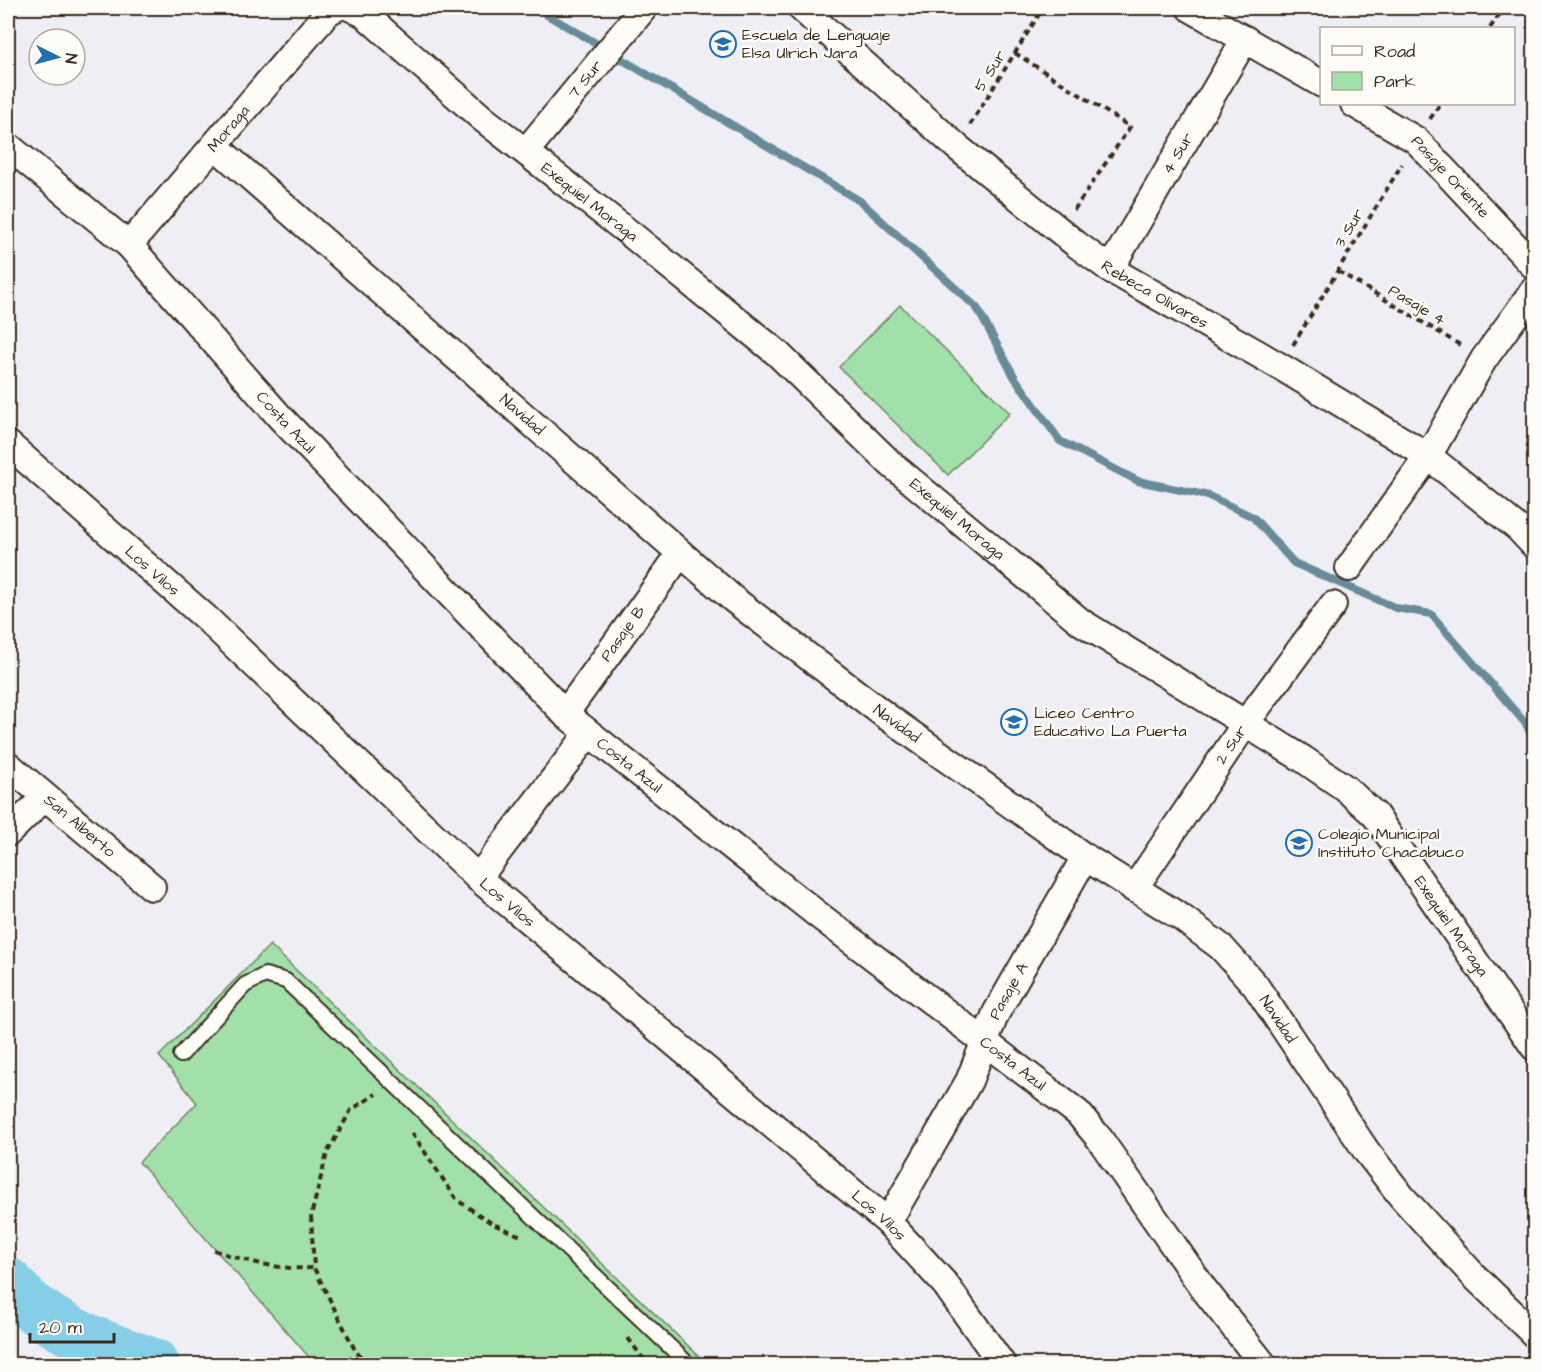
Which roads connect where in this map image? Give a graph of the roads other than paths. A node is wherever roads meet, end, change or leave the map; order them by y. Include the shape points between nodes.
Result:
1 (644, 8) edge
2 (801, 8) edge
3 (1190, 8) edge
4 (339, 9) edge
5 (1245, 39) junction
6 (1320, 83) edge
7 (1356, 105) edge
8 (8, 146) edge
9 (215, 146) junction
10 (526, 151) junction
11 (129, 245) junction
12 (1534, 266) edge
13 (1110, 269) junction
14 (1534, 290) edge
15 (8, 444) edge
16 (1428, 456) junction
17 (1534, 545) edge
18 (680, 554) junction
19 (1349, 568) dead end
20 (1334, 605) dead end
21 (565, 714) junction
22 (1245, 724) junction
23 (588, 734) junction
24 (8, 765) edge
25 (45, 797) junction
26 (8, 833) edge
27 (1085, 857) junction
28 (478, 878) junction
29 (152, 887) dead end
30 (1134, 889) junction
31 (984, 1043) junction
32 (1534, 1047) edge
33 (181, 1055) dead end
34 (888, 1222) junction
35 (1534, 1334) edge
36 (688, 1365) edge
37 (1002, 1365) edge
38 (1263, 1365) edge

1 - 10 street, 7 Sur
2 - 13 street, Rebeca Olivares via 957,147
3 - 5 street
4 - 9 street, Moraga
4 - 10 street, Exequiel Moraga via 364,14
5 - 6 street
5 - 13 street, 4 Sur
7 - 12 street, Pasaje Oriente via 1416,140
8 - 11 street, Costa Azul
9 - 11 street, Moraga
9 - 18 street, Navidad
10 - 22 street, Exequiel Moraga via 777,353 891,464 1081,622
11 - 21 street, Costa Azul via 280,417
13 - 16 street, Rebeca Olivares via 1281,366
14 - 16 street via 1484,359
15 - 28 street, Los Vilos via 206,618
16 - 17 street, Rebeca Olivares
16 - 19 street
18 - 21 street, Pasaje B
18 - 27 street, Navidad via 808,658
20 - 22 street, 2 Sur
21 - 23 street, Costa Azul
22 - 30 street, 2 Sur
22 - 32 street, Exequiel Moraga via 1345,788 1375,815
23 - 28 street
23 - 31 street, Costa Azul
24 - 25 street, San Alberto
25 - 26 street
25 - 29 street, San Alberto
27 - 30 street, Navidad
27 - 31 street, Pasaje A via 996,1013
28 - 34 street, Los Vilos
30 - 35 street, Navidad via 1202,932 1239,966 1402,1197
31 - 34 street, Pasaje A via 969,1081
31 - 38 street, Costa Azul via 1078,1113
33 - 36 lane via 245,985 265,975 286,981
34 - 37 street, Los Vilos via 945,1284

